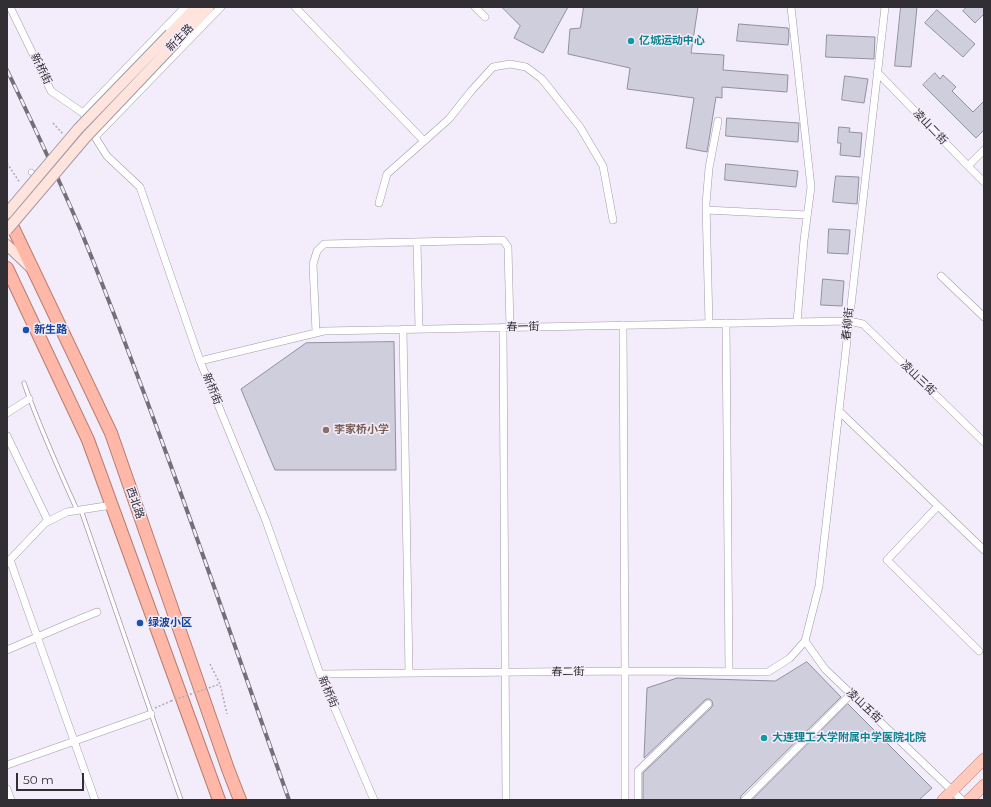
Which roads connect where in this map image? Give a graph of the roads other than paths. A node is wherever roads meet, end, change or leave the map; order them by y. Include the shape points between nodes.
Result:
1 (10, 7) edge
2 (184, 7) edge
3 (196, 7) edge
4 (209, 7) edge
5 (221, 7) edge
6 (295, 7) edge
7 (475, 7) edge
8 (791, 7) edge
9 (885, 7) edge
10 (485, 17) dead end
11 (173, 38) junction
12 (878, 72) junction
13 (83, 113) junction
14 (718, 121) dead end
15 (95, 136) junction
16 (424, 141) junction
17 (984, 150) edge
18 (968, 166) junction
19 (984, 182) edge
20 (379, 203) dead end
21 (706, 210) junction
22 (7, 214) edge
23 (807, 215) junction
24 (613, 220) dead end
25 (12, 232) edge
26 (417, 242) junction
27 (7, 245) edge
28 (7, 268) edge
29 (34, 271) junction
30 (941, 276) dead end
31 (11, 281) edge
32 (984, 317) edge
33 (848, 321) junction
34 (798, 322) junction
35 (709, 324) junction
36 (726, 324) junction
37 (623, 325) junction
38 (507, 327) junction
39 (403, 329) junction
40 (419, 329) junction
41 (316, 332) junction
42 (200, 361) junction
43 (24, 383) dead end
44 (30, 399) junction
45 (839, 411) junction
46 (7, 413) edge
47 (7, 436) edge
48 (984, 442) edge
49 (112, 505) junction
50 (938, 506) junction
51 (79, 510) junction
52 (48, 521) junction
53 (984, 550) edge
54 (8, 562) edge
55 (97, 612) dead end
56 (37, 637) junction
57 (805, 641) junction
58 (7, 650) edge
59 (979, 651) dead end
60 (625, 671) junction
61 (506, 672) junction
62 (729, 672) junction
63 (409, 673) junction
64 (320, 674) junction
65 (851, 694) junction
66 (708, 704) dead end
67 (153, 711) junction
68 (74, 741) junction
69 (984, 759) edge
70 (7, 765) edge
71 (228, 768) junction
72 (984, 785) edge
73 (7, 789) edge
74 (953, 790) junction
75 (11, 800) edge
76 (95, 800) edge
77 (181, 800) edge
78 (218, 800) edge
79 (240, 800) edge
80 (248, 800) edge
81 (374, 800) edge
82 (506, 800) edge
83 (625, 800) edge
84 (638, 800) edge
85 (745, 800) edge
86 (943, 800) edge
87 (962, 800) edge
88 (969, 800) edge

1 - 13 street, 新桥街 via 51,91
2 - 13 street
3 - 11 main road, 新生路
4 - 11 main road, 新生路
5 - 15 street
6 - 16 street
7 - 10 street
8 - 23 street via 811,187
9 - 12 street, 春柳街
11 - 22 main road, 新生路, bridge via 78,129
11 - 25 main road, 新生路, bridge via 86,137
12 - 18 street, 凌山二街
12 - 33 street, 春柳街
13 - 15 street, 新桥街
14 - 21 street via 709,168
15 - 42 street, 新桥街 via 107,156 140,187
16 - 20 street via 387,174
16 - 24 street via 449,119 493,67 510,64 526,67 542,79 591,144 603,166
17 - 18 street
18 - 19 street, 凌山二街
21 - 23 street
21 - 35 street
22 - 25 highway, 西北路
23 - 34 street
25 - 27 main road, 新生路
25 - 29 highway, 西北路
26 - 38 street via 503,240 508,247
26 - 40 street
26 - 41 street via 324,244 317,251 313,264
27 - 29 main road
28 - 31 highway, 西北路
29 - 71 highway, 西北路 via 111,433
30 - 32 street
31 - 49 highway, 西北路 via 88,440
33 - 34 street, 春一街
33 - 45 street, 春柳街
33 - 48 street, 凌山三街 via 863,324
34 - 36 street, 春一街
35 - 36 street, 春一街
35 - 37 street, 春一街
36 - 62 street
37 - 38 street, 春一街
37 - 60 street
38 - 40 street, 春一街
38 - 61 street
39 - 40 street, 春一街
39 - 41 street, 春一街
39 - 63 street
41 - 42 street, 春一街
42 - 64 street, 新桥街 via 266,521
43 - 44 lane
44 - 46 street
44 - 51 lane
45 - 50 street
45 - 57 street, 春柳街 via 819,586
47 - 52 street
49 - 51 street
49 - 78 highway, 西北路
50 - 53 street
50 - 59 street via 887,560
51 - 52 street via 67,512
51 - 67 lane
52 - 54 street
54 - 56 street
55 - 56 street
56 - 58 street
56 - 68 street
57 - 62 street, 春二街 via 790,658 768,672
57 - 65 street, 凌山五街 via 825,669
60 - 61 street, 春二街
60 - 62 street, 春二街
60 - 83 street
61 - 63 street, 春二街
61 - 82 street
63 - 64 street, 春二街
64 - 81 street, 新桥街
65 - 74 street, 凌山五街
65 - 85 street
66 - 84 street via 638,771
67 - 68 street
67 - 77 lane
68 - 70 street
68 - 76 street
69 - 74 main road
71 - 79 highway, 西北路
71 - 80 highway
72 - 88 main road
73 - 75 street
74 - 86 main road
74 - 87 street, 凌山五街

